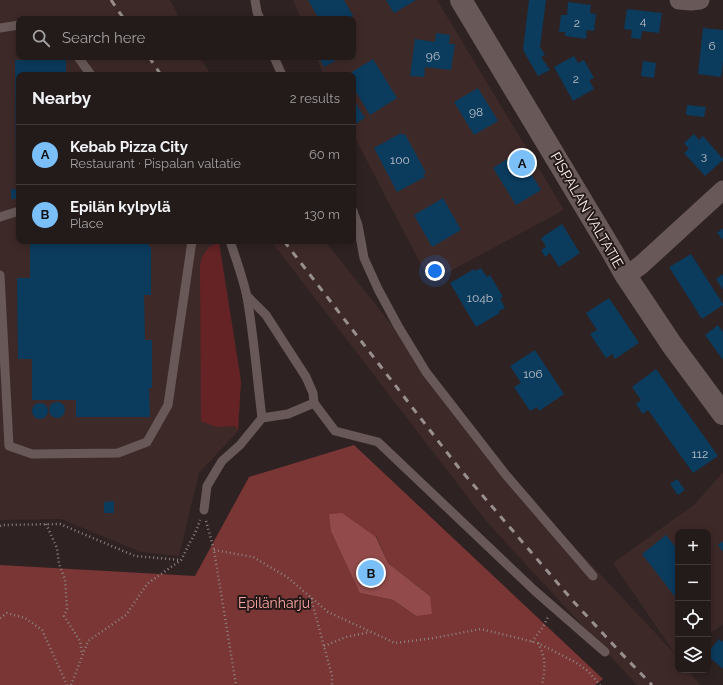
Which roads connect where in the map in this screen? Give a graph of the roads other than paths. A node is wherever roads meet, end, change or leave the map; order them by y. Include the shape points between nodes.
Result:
1 (256, 0) edge
2 (462, 0) edge
3 (679, 0) edge
4 (700, 0) edge
5 (259, 16) edge
6 (16, 25) edge
7 (0, 28) edge
8 (80, 60) edge
9 (275, 60) edge
10 (87, 72) edge
11 (281, 72) edge
12 (723, 190) edge
13 (16, 212) edge
14 (0, 217) edge
15 (356, 220) edge
16 (192, 244) edge
17 (231, 244) edge
18 (0, 275) edge
19 (626, 276) junction
20 (247, 296) junction
21 (314, 404) junction
22 (723, 414) edge
23 (262, 418) junction
24 (204, 510) road end
25 (593, 576) dead end
26 (605, 652) dead end

1 - 5 lane
2 - 19 main road, PISPALAN VALTATIE
3 - 4 street
6 - 7 lane
8 - 10 lane
9 - 11 lane
12 - 19 street
13 - 14 lane
15 - 25 lane via 364,258 398,326 426,372 506,475
16 - 18 lane via 168,405 147,442 118,453 32,454 9,446
17 - 20 lane
19 - 22 main road, PISPALAN VALTATIE via 672,345
20 - 21 lane via 266,315 302,371
20 - 23 lane
21 - 23 lane via 288,414
21 - 26 lane via 335,431 378,442 530,586
23 - 24 lane via 240,445 222,460 207,486

